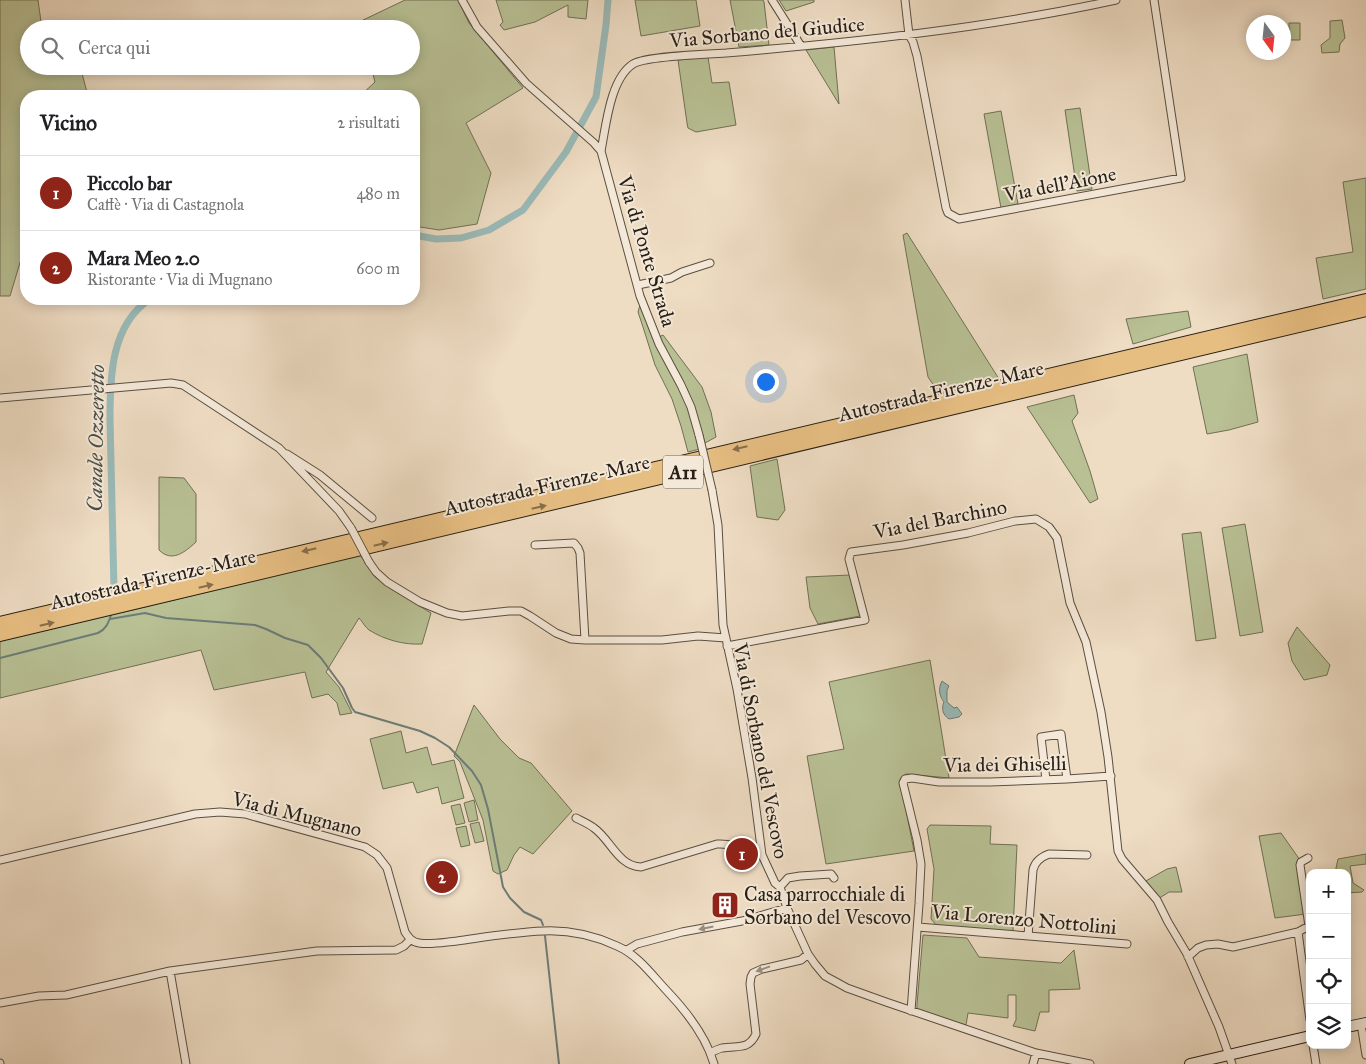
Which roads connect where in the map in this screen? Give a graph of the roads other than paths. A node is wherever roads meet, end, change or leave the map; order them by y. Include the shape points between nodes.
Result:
1 (462, 0) edge
2 (772, 0) edge
3 (905, 0) edge
4 (1116, 0) edge
5 (1154, 0) edge
6 (909, 35) junction
7 (801, 46) junction
8 (601, 151) junction
9 (710, 263) dead end
10 (638, 286) junction
11 (1366, 300) edge
12 (1366, 310) edge
13 (0, 398) edge
14 (278, 448) junction
15 (372, 518) dead end
16 (536, 545) dead end
17 (0, 623) edge
18 (0, 635) edge
19 (726, 638) junction
20 (585, 640) junction
21 (727, 646) junction
22 (1111, 776) junction
23 (1067, 779) junction
24 (1046, 780) junction
25 (903, 783) joint
26 (576, 818) dead end
27 (762, 855) junction
28 (1087, 855) dead end
29 (1308, 858) dead end
30 (0, 860) edge
31 (834, 878) dead end
32 (780, 887) junction
33 (787, 908) junction
34 (918, 927) junction
35 (1298, 932) junction
36 (1028, 936) junction
37 (410, 940) junction
38 (1127, 944) dead end
39 (626, 950) junction
40 (808, 954) junction
41 (1188, 957) junction
42 (170, 971) junction
43 (0, 1003) edge
44 (1308, 1004) edge
45 (911, 1011) junction
46 (1364, 1023) edge
47 (1351, 1027) edge
48 (1306, 1037) edge
49 (1314, 1049) edge
50 (710, 1053) junction
51 (1036, 1053) junction
52 (1366, 1055) edge
53 (1230, 1059) edge
54 (186, 1064) edge
55 (714, 1064) edge
56 (1033, 1064) edge
57 (1090, 1064) edge
58 (1190, 1064) edge
59 (1316, 1064) edge

1 - 8 street via 477,27 526,82
2 - 7 street
3 - 6 street
4 - 6 street, Via Sorbano del Giudice
5 - 6 street, Via dell'Aione via 1181,178 959,219 948,213 946,208 917,56
6 - 7 street, Via Sorbano del Giudice
7 - 8 street, Via Sorbano del Giudice via 635,63 618,81
8 - 10 street, Via di Ponte Strada
9 - 10 street
10 - 19 street, Via di Ponte Strada, bridge via 659,344 691,407 699,435 718,525
11 -> 17 highway, Autostrada Firenze-Mare / A11
18 -> 12 highway, Autostrada Firenze-Mare / A11
13 - 14 street, Via di Sorbano del Vescovo via 171,382 183,385
14 - 15 street via 320,475
14 - 20 street, Via di Sorbano del Vescovo, bridge via 339,511 369,562 387,582 420,602 447,613 462,616 521,611 556,633
16 - 20 street via 574,543 578,548
19 - 20 street, Via di Sorbano del Vescovo
19 - 21 street, Via di Sorbano del Vescovo
21 - 22 street, Via del Barchino via 865,620 849,559 851,552 903,545 1036,518 1057,538 1070,603 1086,642
21 - 27 street, Via di Sorbano del Vescovo via 752,778
22 - 23 street, Via dei Ghiselli
22 - 41 street via 1117,842 1122,859 1157,900
23 - 24 street, Via dei Ghiselli
23 - 24 street via 1061,734 1040,737
24 - 25 street, Via dei Ghiselli via 956,782 912,778 905,779
25 - 34 street, Via Lorenzo Nottolini via 921,864
26 - 27 street via 595,828 624,862 634,867 717,844 734,845
27 - 32 street, Via di Sorbano del Vescovo
28 - 36 street via 1048,854 1034,864
29 - 35 street via 1300,865 1309,926
30 - 37 street, Via di Mugnano via 195,814 245,814 365,847 377,855 387,868
31 - 32 street via 831,874 788,878
32 - 33 street, Via di Sorbano del Vescovo
33 -> 39 street via 742,921 682,932
33 - 40 street
34 - 36 street, Via Lorenzo Nottolini
34 - 45 street, Via Lorenzo Nottolini
35 - 41 street via 1233,947 1206,944
35 - 44 street
36 - 38 street, Via Lorenzo Nottolini
37 - 39 street via 437,943 560,931 605,941
37 - 42 street via 396,950 316,951
39 - 50 street via 686,1012
40 - 45 street via 825,976 847,988
40 -> 50 street via 801,960 753,973 750,984 756,1034 746,1046
41 - 53 street
42 - 43 street via 66,995
42 - 54 street
45 - 51 street
46 - 47 street
46 - 52 street
48 - 53 street
49 - 59 street
50 - 55 street
51 - 56 street
51 - 57 street
53 - 58 street

